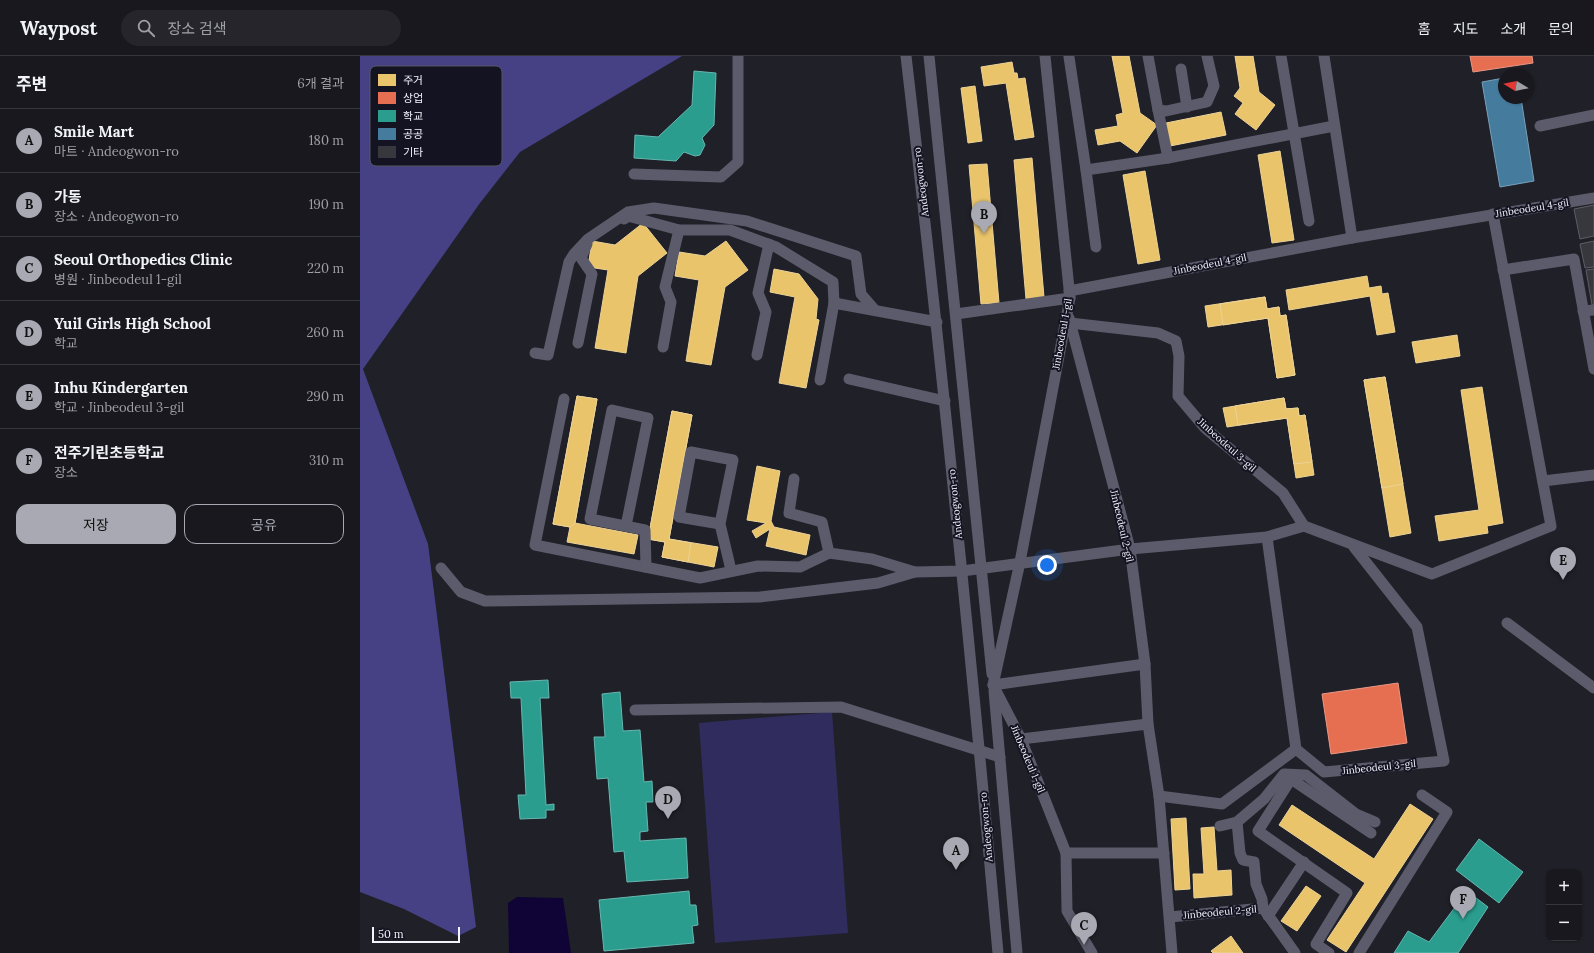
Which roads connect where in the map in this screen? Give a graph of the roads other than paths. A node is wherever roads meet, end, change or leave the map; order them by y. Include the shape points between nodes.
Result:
1 (738, 56) edge
2 (906, 56) edge
3 (929, 56) edge
4 (1045, 56) edge
5 (1148, 56) edge
6 (1207, 56) edge
7 (1281, 56) edge
8 (1324, 56) edge
9 (1069, 57) dead end
10 (1181, 69) dead end
11 (1187, 107) junction
12 (1158, 110) junction
13 (1594, 115) edge
14 (1334, 126) junction
15 (1540, 126) dead end
16 (1294, 134) junction
17 (1168, 158) junction
18 (1086, 170) junction
19 (634, 174) dead end
20 (1594, 198) edge
21 (1493, 214) junction
22 (1309, 221) dead end
23 (679, 230) junction
24 (1352, 238) junction
25 (769, 244) junction
26 (1096, 247) dead end
27 (1503, 270) junction
28 (1068, 299) junction
29 (834, 303) junction
30 (874, 310) junction
31 (1589, 310) edge
32 (956, 314) junction
33 (937, 322) junction
34 (1070, 323) junction
35 (578, 343) dead end
36 (663, 347) dead end
37 (535, 354) dead end
38 (757, 356) dead end
39 (1594, 369) edge
40 (849, 379) dead end
41 (820, 380) dead end
42 (564, 399) dead end
43 (945, 401) junction
44 (1594, 475) edge
45 (794, 479) dead end
46 (1543, 481) junction
47 (720, 524) junction
48 (626, 526) junction
49 (1304, 526) junction
50 (1267, 537) junction
51 (1353, 546) junction
52 (1130, 550) junction
53 (829, 553) junction
54 (1020, 562) junction
55 (646, 567) junction
56 (441, 568) dead end
57 (981, 568) junction
58 (731, 570) junction
59 (962, 571) junction
60 (915, 572) junction
61 (1507, 623) dead end
62 (1145, 664) junction
63 (993, 685) junction
64 (1594, 688) edge
65 (635, 710) dead end
66 (1148, 724) junction
67 (1021, 740) junction
68 (1296, 750) junction
69 (980, 751) junction
70 (1000, 757) junction
71 (1422, 795) dead end
72 (1160, 796) junction
73 (1237, 822) junction
74 (1220, 826) dead end
75 (1066, 853) junction
76 (1164, 853) junction
77 (1304, 862) junction
78 (1266, 912) junction
79 (1170, 917) junction
80 (998, 953) edge
81 (1017, 953) edge
82 (1092, 953) edge
83 (1172, 953) edge
84 (1295, 953) edge
85 (1329, 953) edge
86 (1358, 953) edge

1 - 19 street via 738,162 721,177
2 - 33 street, Andeogwon-ro
3 - 32 street, Andeogwon-ro
4 - 28 street, Jinbeodeul 1-gil
5 - 12 street
6 - 11 street via 1214,86 1212,95 1208,102
7 - 16 street
8 - 14 street
9 - 18 street
10 - 11 street
11 - 12 street
12 - 17 street
13 - 15 street
14 - 16 street
14 - 24 street
16 - 17 street
16 - 22 street
17 - 18 street
18 - 26 street
20 - 21 street, Jinbeodeul 4-gil
21 - 24 street, Jinbeodeul 4-gil
21 - 27 street, Jinbeodeul 3-gil
23 - 25 street via 730,230
23 - 35 street via 628,216 590,239 581,258 592,274
23 - 36 street via 665,287 671,302
24 - 28 street, Jinbeodeul 4-gil
25 - 29 street via 833,282
25 - 38 street via 758,293 766,312
27 - 31 street via 1574,259
27 - 46 street, Jinbeodeul 3-gil
28 - 32 street, Jinbeodeul 4-gil
28 - 34 street, Jinbeodeul 2-gil
28 - 54 street, Jinbeodeul 1-gil
29 - 30 street
29 - 41 street
30 - 33 street
30 - 37 street via 861,294 856,256 747,221 654,208 628,212 588,239 574,254 548,355
31 - 39 street
32 - 57 street, Andeogwon-ro
33 - 43 street, Andeogwon-ro
34 - 49 street, Jinbeodeul 3-gil via 1158,334 1176,341 1179,356 1178,396 1205,428 1283,493
34 - 52 street, Jinbeodeul 2-gil
40 - 43 street
42 - 55 street via 535,545
43 - 59 street, Andeogwon-ro
44 - 46 street
45 - 53 street via 789,513 822,522
46 - 51 street, Jinbeodeul 3-gil via 1551,526 1432,574
47 - 47 street via 733,460 691,452 679,517
47 - 58 street
48 - 48 street via 590,519 612,410 648,418
48 - 55 street via 645,530
49 - 50 street
49 - 51 street, Jinbeodeul 3-gil
50 - 52 street
50 - 68 street
51 - 68 street, Jinbeodeul 3-gil via 1417,627 1444,761 1324,772
52 - 54 street
52 - 62 street, Jinbeodeul 2-gil
53 - 58 street via 800,567 758,566
53 - 60 street via 872,559
54 - 57 street
54 - 63 street, Jinbeodeul 1-gil
55 - 58 street via 700,578
56 - 60 street via 461,592 485,600 760,597 878,583
57 - 59 street
57 - 63 street, Andeogwon-ro
59 - 60 street
59 - 69 street, Andeogwon-ro
61 - 64 street
62 - 63 street
62 - 66 street, Jinbeodeul 2-gil
63 - 67 street, Jinbeodeul 1-gil
63 - 70 street, Andeogwon-ro
65 - 69 street via 840,707
66 - 67 street
66 - 72 street, Jinbeodeul 2-gil
67 - 75 street, Jinbeodeul 1-gil
68 - 72 street via 1222,804
69 - 70 street
69 - 80 street, Andeogwon-ro
70 - 81 street, Andeogwon-ro
71 - 86 street via 1447,812
72 - 76 street, Jinbeodeul 2-gil
73 - 74 street
73 - 77 street via 1264,799 1284,774 1306,775 1373,828 1291,779 1258,830
73 - 78 street via 1240,854 1243,860 1254,862 1256,884
75 - 76 street
75 - 82 street, Jinbeodeul 1-gil via 1067,911
76 - 79 street, Jinbeodeul 2-gil
77 - 78 street
77 - 85 street via 1347,893 1316,944
78 - 79 street, Jinbeodeul 2-gil
78 - 84 street, Jinbeodeul 2-gil
79 - 83 street, Jinbeodeul 2-gil

